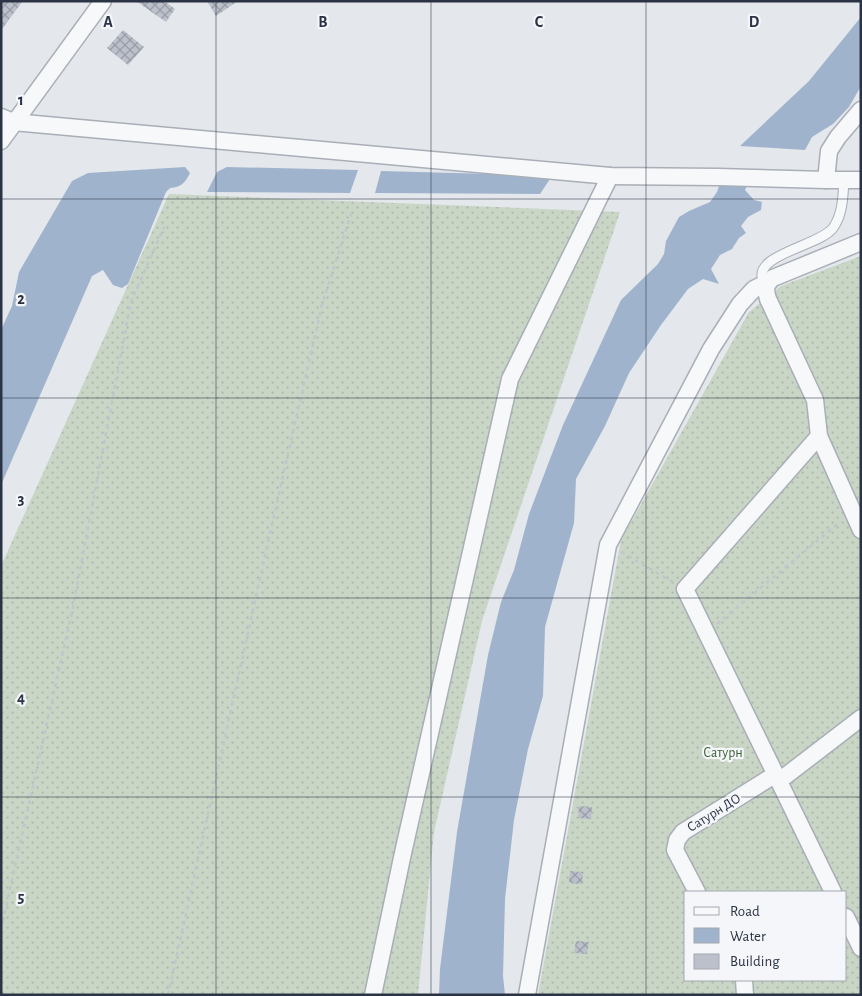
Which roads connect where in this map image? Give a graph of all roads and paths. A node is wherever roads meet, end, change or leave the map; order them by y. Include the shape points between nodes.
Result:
1 (103, 1) edge
2 (861, 110) edge
3 (7, 120) edge
4 (1, 141) edge
5 (610, 176) junction
6 (844, 179) junction
7 (826, 180) junction
8 (861, 180) edge
9 (351, 214) dead end
10 (164, 227) dead end
11 (861, 242) edge
12 (766, 286) junction
13 (819, 436) junction
14 (852, 511) junction
15 (861, 530) edge
16 (608, 544) junction
17 (685, 589) junction
18 (706, 633) junction
19 (861, 718) edge
20 (778, 779) junction
21 (696, 891) edge
22 (834, 891) edge
23 (847, 919) edge
24 (1, 930) edge
25 (861, 948) edge
26 (744, 981) edge
27 (168, 995) edge
28 (373, 995) edge
29 (527, 995) edge
30 (745, 995) edge

1 - 3 street
2 - 7 street via 830,151
3 - 4 street
3 - 5 street
5 - 7 street
5 - 28 street via 510,379
6 - 7 street
6 - 8 street
6 - 12 lane via 842,210 832,229 815,241 766,264 761,271
9 - 27 path via 320,314
10 - 24 path via 131,302 73,607
11 - 12 street via 773,278
12 - 13 street via 768,299 815,400
12 - 16 street via 754,289 740,304 711,349
13 - 14 street
13 - 17 street
14 - 15 street
14 - 18 path
16 - 17 path
16 - 29 street
17 - 18 street
18 - 20 street
19 - 20 street, Сатурн ДО
20 - 21 street, Сатурн ДО via 768,779 683,832 677,840 675,850
20 - 22 street
23 - 25 street
26 - 30 street

